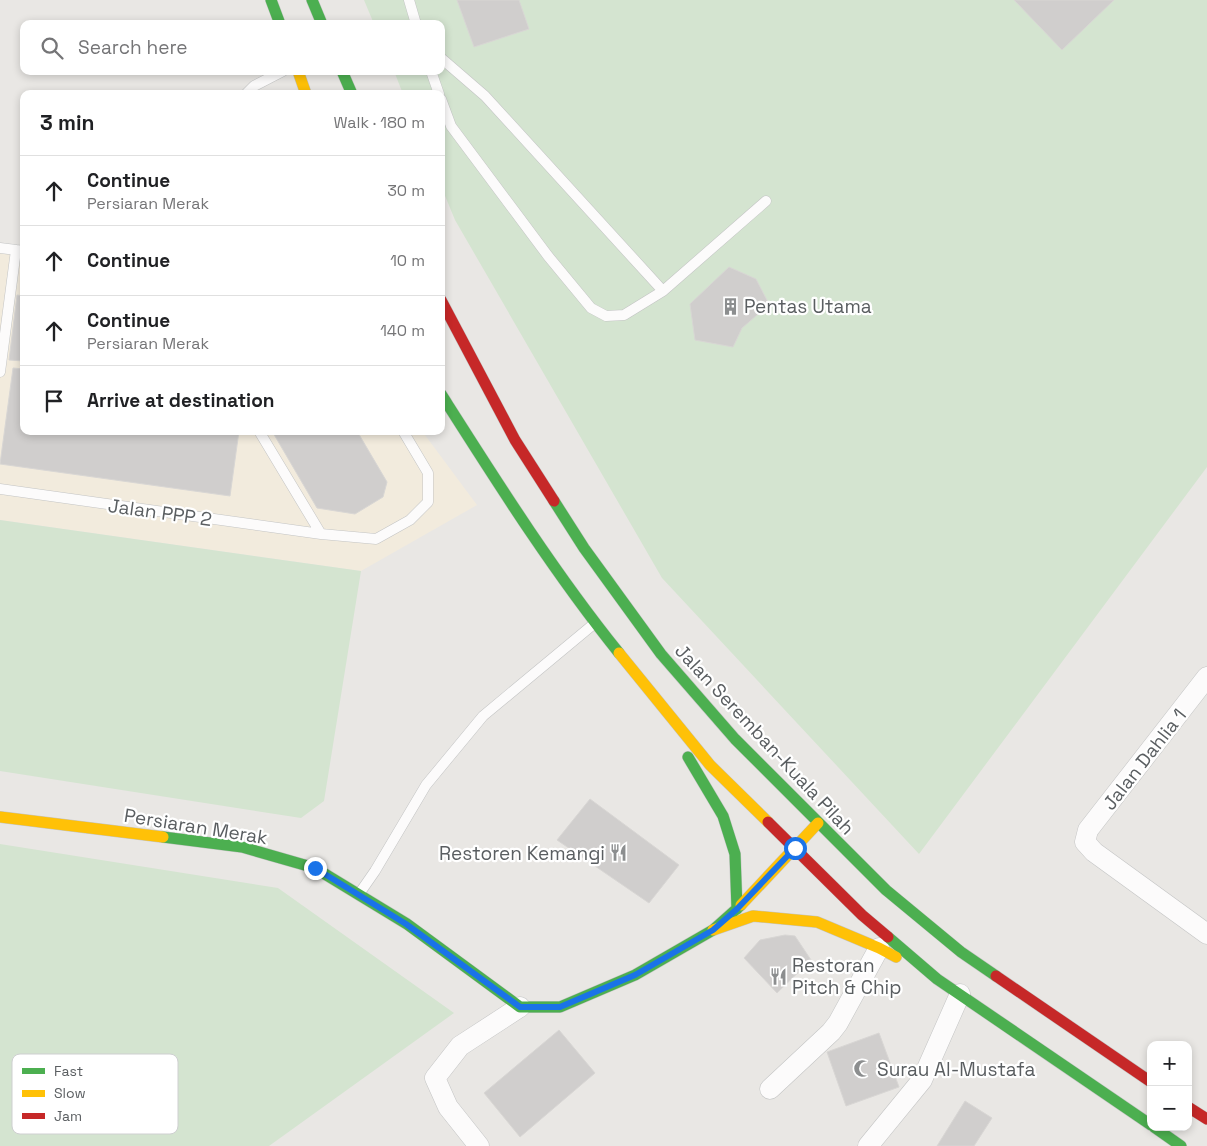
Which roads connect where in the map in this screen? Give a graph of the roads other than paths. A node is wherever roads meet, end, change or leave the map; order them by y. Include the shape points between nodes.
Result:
1 (271, 0) edge
2 (312, 0) edge
3 (410, 0) edge
4 (278, 20) edge
5 (320, 20) edge
6 (415, 20) edge
7 (445, 61) edge
8 (275, 75) edge
9 (299, 75) edge
10 (344, 75) edge
11 (432, 75) edge
12 (250, 90) edge
13 (305, 90) edge
14 (350, 90) edge
15 (438, 90) edge
16 (445, 110) edge
17 (766, 201) dead end
18 (0, 248) edge
19 (20, 251) edge
20 (663, 291) junction
21 (445, 308) edge
22 (0, 372) edge
23 (445, 400) edge
24 (261, 435) edge
25 (405, 435) edge
26 (0, 490) edge
27 (321, 534) junction
28 (594, 623) junction
29 (610, 643) junction
30 (1207, 677) edge
31 (0, 817) edge
32 (818, 823) junction
33 (795, 848) junction
34 (359, 895) junction
35 (737, 909) junction
36 (713, 930) junction
37 (1207, 934) edge
38 (879, 948) junction
39 (937, 978) junction
40 (960, 994) junction
41 (520, 1007) junction
42 (1104, 1079) dead end
43 (1147, 1079) edge
44 (770, 1089) dead end
45 (1109, 1097) junction
46 (1192, 1110) edge
47 (1207, 1119) edge
48 (1147, 1122) edge
49 (1160, 1131) edge
50 (479, 1146) edge
51 (868, 1146) edge
52 (1182, 1146) edge

1 - 4 main road
2 - 5 main road
3 - 6 lane
7 - 20 lane via 485,96
8 - 12 lane
9 - 13 main road
10 - 14 main road
11 - 15 lane
16 - 20 lane via 451,126 591,308 606,316 624,315
17 - 20 lane
18 - 19 lane
19 - 22 lane
21 - 32 main road, Jalan Seremban-Kuala Pilah via 515,440 584,548 661,654 735,739
23 - 28 main road via 514,509
24 - 27 lane
25 - 27 lane, Jalan PPP 2 via 428,473 428,502 410,520 376,539
26 - 27 lane, Jalan PPP 2
28 - 29 main road
28 - 34 lane via 484,716 426,785
29 - 33 main road via 710,765
29 - 35 main road via 681,745 723,816 735,854
30 - 37 street, Jalan Dahlia 1 via 1088,830 1085,842 1094,852
31 - 34 main road, Persiaran Merak via 242,847 315,868
32 - 33 main road
32 - 43 main road, Jalan Seremban-Kuala Pilah via 893,896 961,952 1034,1008
33 - 35 main road
33 - 39 main road via 862,915
34 - 41 main road, Persiaran Merak via 406,924
35 - 36 main road
36 - 38 main road via 753,916 817,922
36 - 41 main road via 635,975 560,1007
38 - 39 main road
38 - 44 street via 838,1023
39 - 40 main road
40 - 45 main road
40 - 51 street via 922,1080
41 - 50 street via 460,1046 435,1078 448,1107
42 - 45 main road
45 - 48 main road
46 - 47 main road
49 - 52 main road

